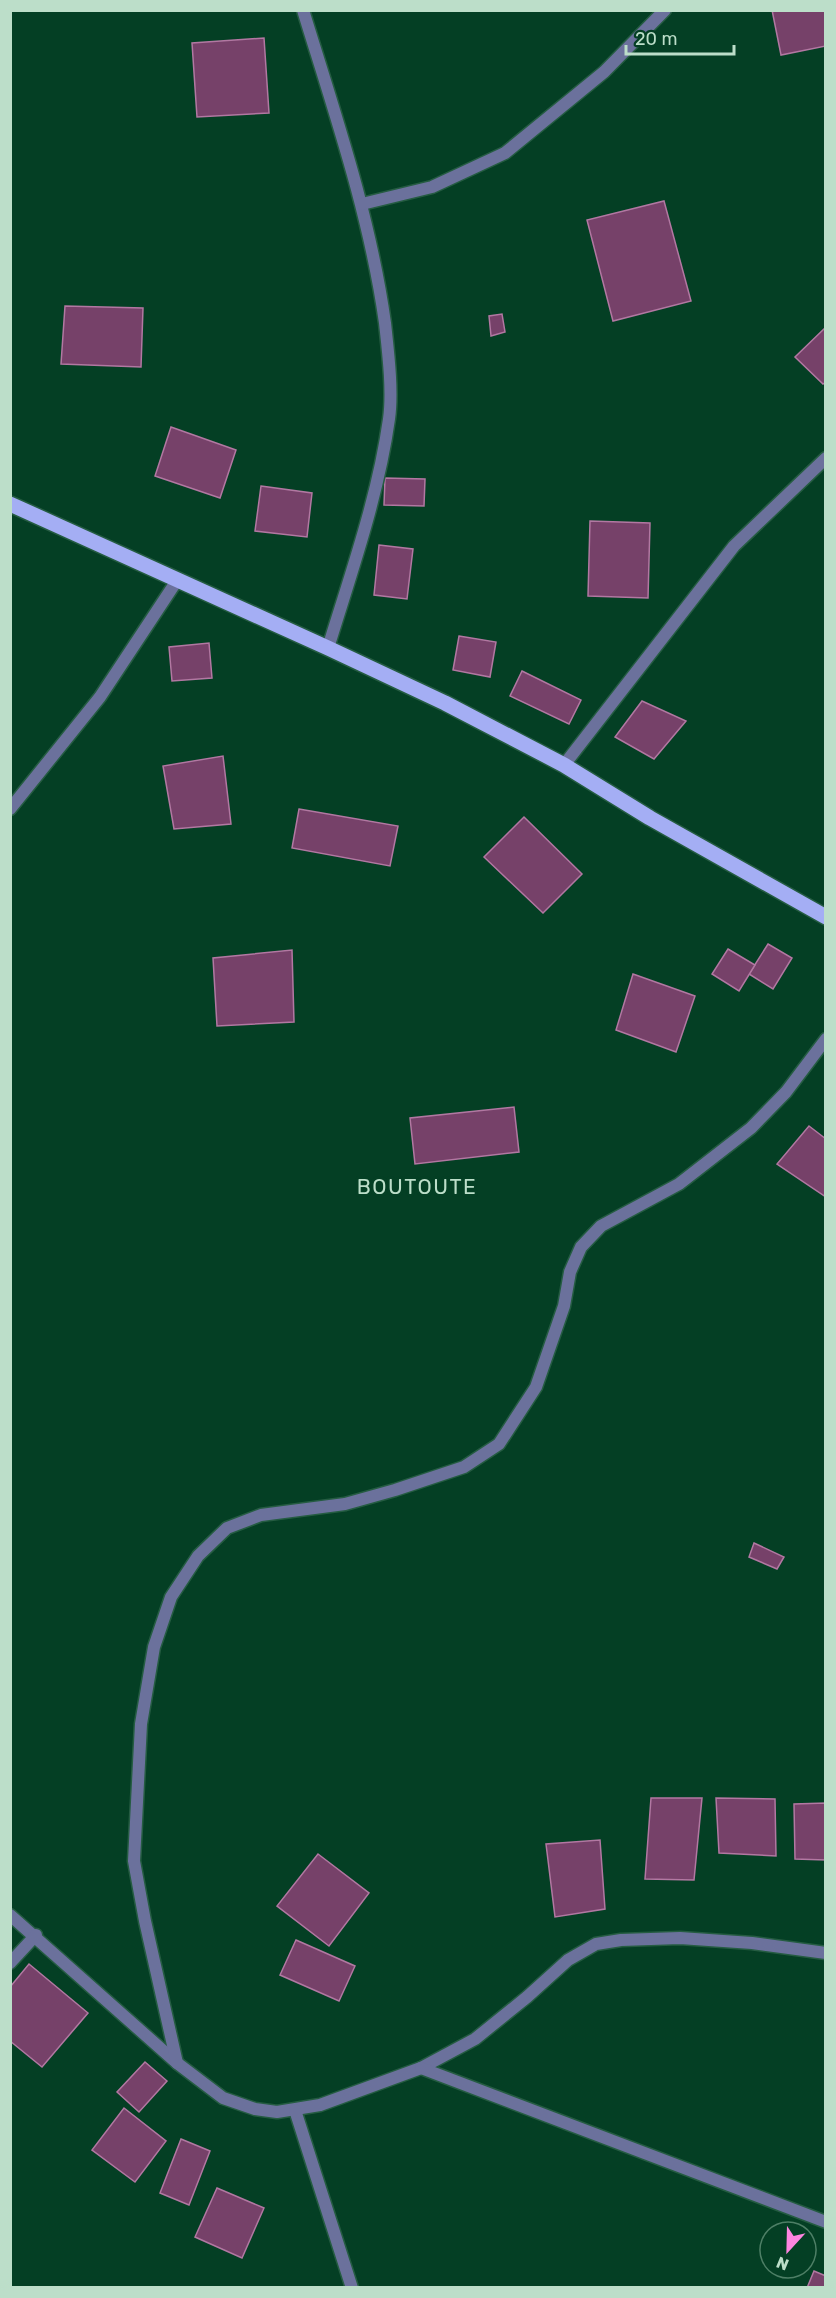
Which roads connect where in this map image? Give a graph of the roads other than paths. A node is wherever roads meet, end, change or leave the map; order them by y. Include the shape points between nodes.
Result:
1 (303, 10) edge
2 (664, 10) edge
3 (362, 204) junction
4 (825, 458) edge
5 (10, 504) edge
6 (178, 579) junction
7 (328, 648) junction
8 (564, 765) junction
9 (10, 809) edge
10 (825, 917) edge
11 (825, 1039) edge
12 (10, 1915) edge
13 (36, 1935) junction
14 (825, 1953) edge
15 (10, 1963) edge
16 (177, 2063) junction
17 (421, 2068) junction
18 (295, 2110) junction
19 (825, 2222) edge
20 (352, 2288) edge

1 - 3 street
2 - 3 street via 604,72 505,153 432,187
3 - 7 street via 378,276 388,352 390,417 372,501
4 - 8 street via 734,546
5 - 6 main road
6 - 7 main road
6 - 9 street via 100,697
7 - 8 main road
8 - 10 main road
11 - 16 street via 786,1092 751,1128 680,1184 601,1226 580,1247 536,1387 499,1444 464,1467 395,1490 345,1504 261,1515 227,1528 198,1556 171,1597 154,1647 141,1724 134,1861
12 - 13 street
13 - 15 street
13 - 16 street
14 - 17 street via 680,1938 596,1944 568,1960 475,2039
16 - 18 street via 223,2098 255,2109
17 - 18 street
17 - 19 street
18 - 20 street

